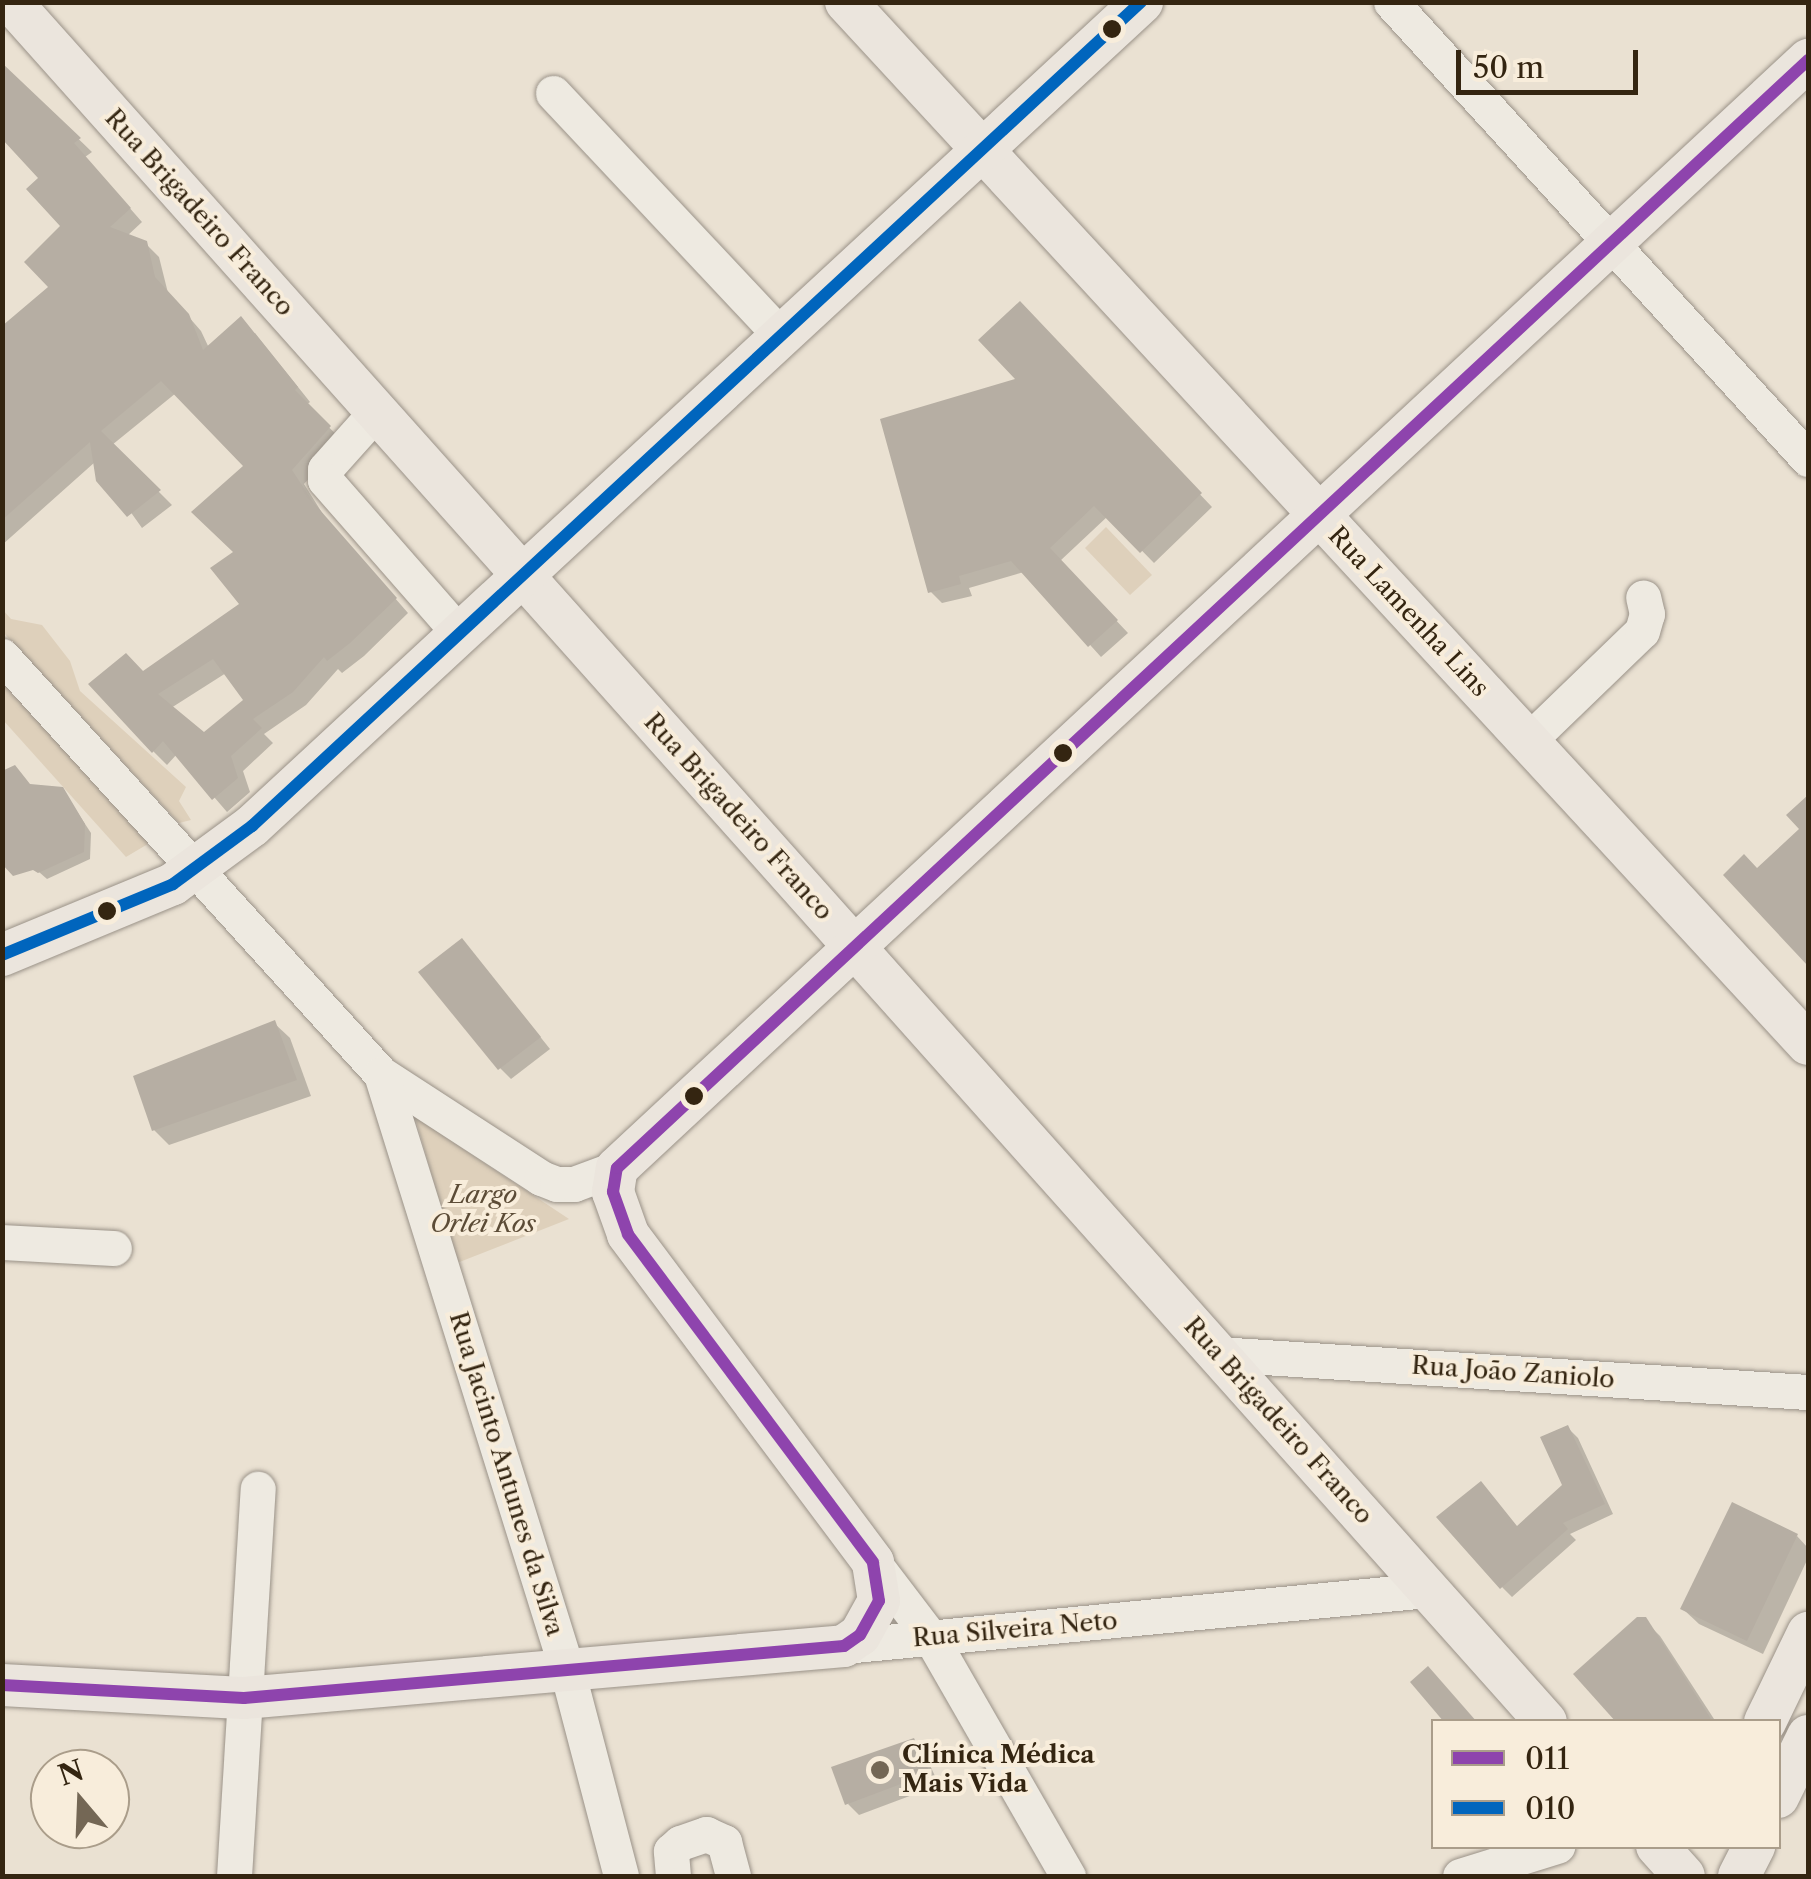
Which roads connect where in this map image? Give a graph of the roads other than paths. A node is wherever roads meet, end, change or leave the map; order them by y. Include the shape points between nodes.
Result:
1 (11, 2) edge
2 (846, 2) edge
3 (1142, 2) edge
4 (1391, 2) edge
5 (1808, 60) edge
6 (553, 93) dead end
7 (982, 150) junction
8 (1611, 243) junction
9 (781, 336) junction
10 (376, 412) junction
11 (1808, 459) edge
12 (1319, 515) junction
13 (522, 576) junction
14 (1643, 597) dead end
15 (460, 634) junction
16 (2, 656) edge
17 (1528, 741) junction
18 (196, 870) junction
19 (854, 947) junction
20 (2, 955) edge
21 (1808, 1044) edge
22 (381, 1074) junction
23 (617, 1168) junction
24 (2, 1242) edge
25 (114, 1248) dead end
26 (1218, 1354) junction
27 (1808, 1392) edge
28 (258, 1489) dead end
29 (873, 1562) junction
30 (1428, 1590) junction
31 (1808, 1633) edge
32 (931, 1638) junction
33 (844, 1646) junction
34 (567, 1670) junction
35 (2, 1685) edge
36 (244, 1698) junction
37 (1543, 1719) edge
38 (1766, 1719) edge
39 (1808, 1736) edge
40 (1781, 1791) edge
41 (1547, 1849) edge
42 (1660, 1849) edge
43 (1702, 1849) edge
44 (1752, 1849) edge
45 (234, 1876) edge
46 (621, 1876) edge
47 (673, 1876) edge
48 (732, 1876) edge
49 (1068, 1876) edge
50 (1460, 1876) edge
51 (1686, 1876) edge
52 (1739, 1876) edge

1 - 10 main road, Rua Brigadeiro Franco
2 - 7 main road, Rua Lamenha Lins
3 - 7 main road
4 - 8 street
5 - 8 main road
6 - 9 street
7 - 9 main road
7 - 12 main road, Rua Lamenha Lins
8 - 11 street
8 - 12 main road
9 - 13 main road
10 - 13 main road, Rua Brigadeiro Franco
10 - 15 street via 325,469 325,480
12 - 17 main road, Rua Lamenha Lins
12 - 19 main road
13 - 15 main road
13 - 19 main road, Rua Brigadeiro Franco
14 - 17 street via 1648,614 1642,631
15 - 18 main road
16 - 18 street
17 - 21 main road, Rua Lamenha Lins
18 - 20 main road via 147,897
18 - 22 street
19 - 23 main road
19 - 26 main road, Rua Brigadeiro Franco
22 - 23 street via 541,1178 574,1184
22 - 34 street, Rua Jacinto Antunes da Silva
23 - 29 main road via 613,1192 628,1234
24 - 25 street
26 - 27 street, Rua João Zaniolo
26 - 30 main road, Rua Brigadeiro Franco
28 - 36 street
29 - 32 street
29 - 33 main road via 879,1581 872,1619
30 - 32 street, Rua Silveira Neto
30 - 37 main road, Rua Brigadeiro Franco
31 - 38 main road
32 - 33 street, Rua Silveira Neto
32 - 49 street
33 - 34 main road, Rua Silveira Neto
34 - 36 main road, Rua Silveira Neto
34 - 46 street, Rua Jacinto Antunes da Silva
35 - 36 main road, Rua Silveira Neto
36 - 45 street
39 - 40 main road
41 - 50 street
42 - 51 main road
43 - 51 main road
44 - 52 main road
47 - 48 street via 672,1851 706,1834 724,1842

